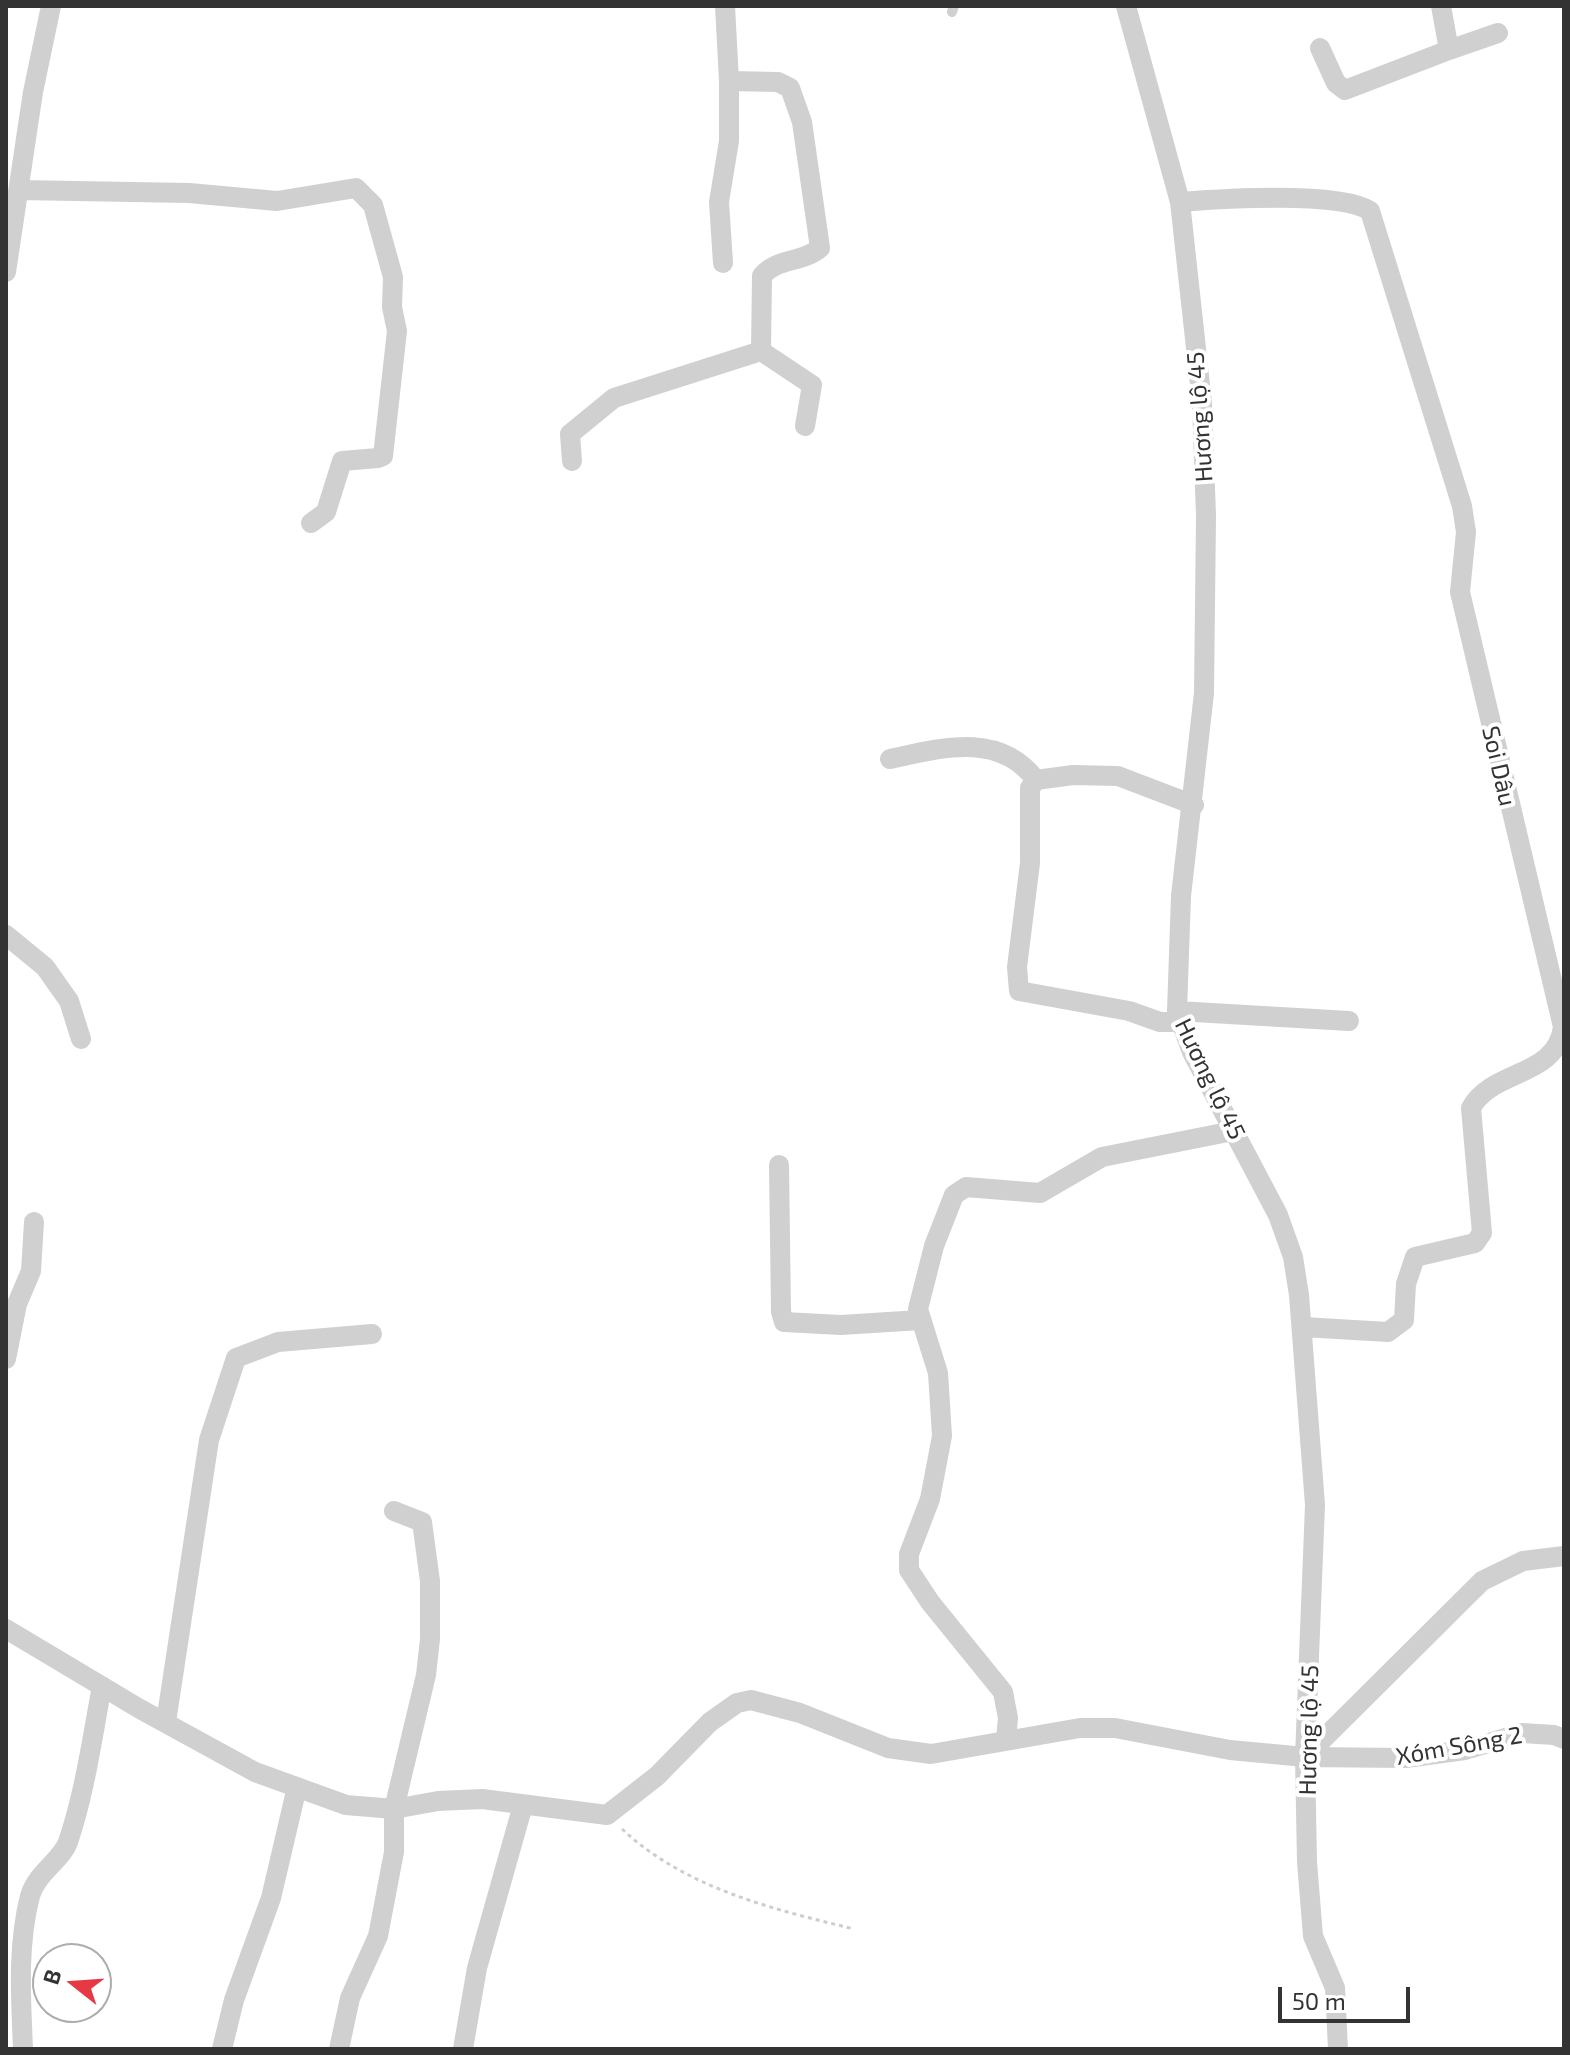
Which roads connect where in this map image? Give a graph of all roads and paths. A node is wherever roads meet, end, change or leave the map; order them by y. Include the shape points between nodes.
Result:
1 (51, 6) edge
2 (725, 6) edge
3 (1126, 6) edge
4 (1441, 6) edge
5 (1498, 33) dead end
6 (1320, 48) dead end
7 (1449, 50) junction
8 (729, 81) junction
9 (19, 190) junction
10 (1180, 202) junction
11 (723, 263) dead end
12 (6, 272) edge
13 (761, 351) junction
14 (805, 426) dead end
15 (572, 461) dead end
16 (311, 523) dead end
17 (890, 759) dead end
18 (1036, 780) junction
19 (1194, 805) junction
20 (6, 935) edge
21 (1178, 1017) junction
22 (1349, 1021) dead end
23 (81, 1039) dead end
24 (1233, 1131) junction
25 (779, 1165) dead end
26 (34, 1222) dead end
27 (920, 1320) junction
28 (1303, 1327) junction
29 (372, 1334) dead end
30 (6, 1359) edge
31 (394, 1511) dead end
32 (1564, 1556) edge
33 (6, 1629) edge
34 (102, 1686) junction
35 (166, 1722) junction
36 (1564, 1739) edge
37 (1006, 1740) junction
38 (1305, 1757) junction
39 (297, 1787) junction
40 (523, 1805) junction
41 (394, 1809) junction
42 (607, 1815) junction
43 (854, 1929) dead end
44 (23, 2049) edge
45 (222, 2049) edge
46 (339, 2049) edge
47 (463, 2049) edge
48 (1338, 2049) edge

1 - 9 street
2 - 8 street
3 - 10 street, Hương lộ 45
4 - 7 street
5 - 7 street
6 - 7 street via 1336,83 1345,90
8 - 11 street via 729,141 719,202
8 - 13 street via 778,82 790,88 802,122 820,248 801,260 769,268 762,276
9 - 12 street
9 - 16 street via 189,193 277,201 356,188 365,193 376,213 393,277 397,331 386,445 378,458 342,461 326,512
10 - 19 street, Hương lộ 45 via 1202,403 1206,516 1204,693
10 - 28 street, Soi Dâu via 1326,200 1358,203 1370,211 1462,506 1466,532 1460,592 1563,1027 1561,1043 1541,1064 1478,1095 1471,1108 1482,1233 1475,1243 1415,1257 1406,1284 1404,1320 1388,1332
13 - 14 street via 812,385
13 - 15 street via 614,398 570,434
17 - 18 street via 971,745 1000,752 1026,767
18 - 19 street via 1118,776
18 - 21 street via 1030,788 1030,863 1017,967 1019,991 1129,1011 1160,1022
19 - 21 street, Hương lộ 45 via 1181,896
20 - 23 street via 45,967 69,1001
21 - 22 street
21 - 24 street, Hương lộ 45
24 - 27 street via 1102,1157 1040,1193 966,1187 954,1195 934,1246 920,1294
24 - 28 street, Hương lộ 45 via 1293,1257
25 - 27 street via 784,1322
26 - 30 street via 31,1271 17,1304
27 - 37 street via 938,1373 942,1436 909,1570 1003,1692
28 - 38 street, Hương lộ 45 via 1315,1505
29 - 35 street via 278,1342 236,1358 209,1440
31 - 41 street via 422,1522 428,1541 430,1610 426,1675
32 - 38 street via 1523,1561 1482,1581
33 - 34 street
34 - 35 street
34 - 44 street via 89,1765 67,1847 47,1865 30,1896 21,1953
35 - 39 street via 255,1772
36 - 38 street, Xóm Sông 2 via 1522,1733 1465,1750 1406,1758
37 - 38 street, Xóm Sông 2 via 1067,1729 1115,1728 1230,1750
37 - 42 street, Xóm Sông 2 via 931,1754 888,1748 751,1700 710,1722 657,1776
38 - 48 street, Hương lộ 45 via 1313,1936 1335,1988
39 - 41 street via 346,1805
39 - 45 street via 271,1898
40 - 41 street via 482,1799
40 - 42 street
40 - 47 street via 477,1968
41 - 46 street via 394,1852 378,1936 350,1998
42 - 43 path via 651,1856 757,1905

